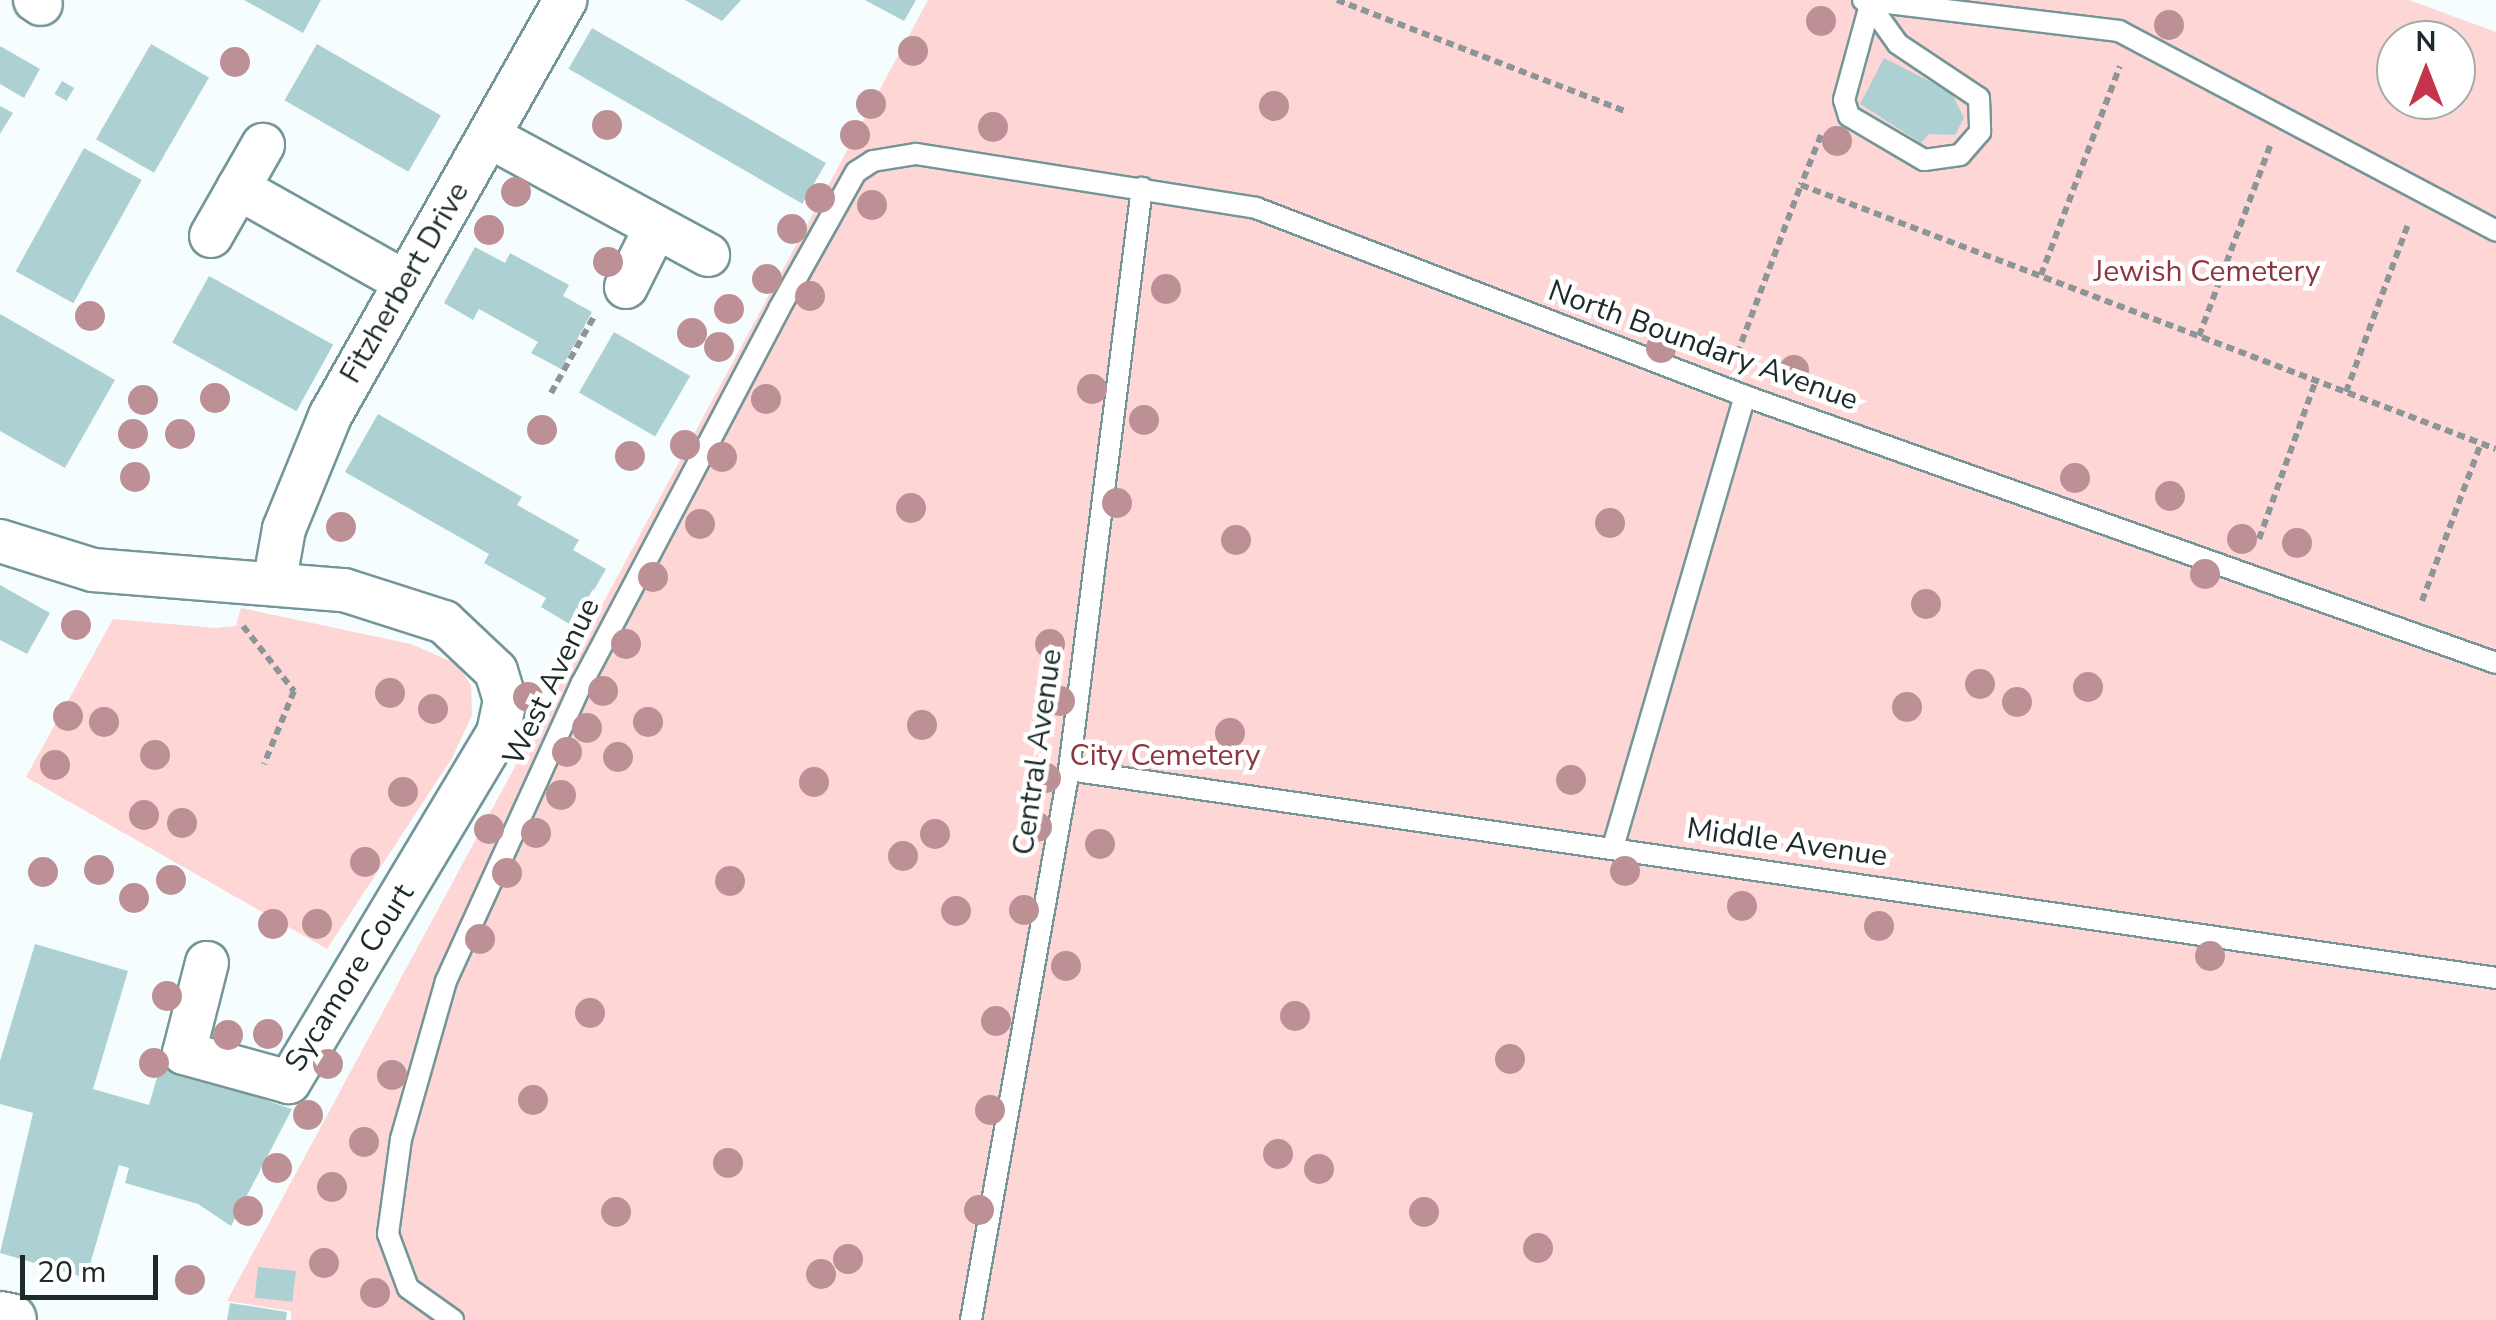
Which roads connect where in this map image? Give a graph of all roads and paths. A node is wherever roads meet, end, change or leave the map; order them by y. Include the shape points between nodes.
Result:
1 (565, 0) edge
2 (1337, 0) edge
3 (1866, 3) edge
4 (2131, 37) junction
5 (1844, 100) junction
6 (1624, 111) dead end
7 (2281, 117) junction
8 (490, 137) junction
9 (263, 144) dead end
10 (873, 161) joint
11 (1800, 185) junction
12 (238, 188) junction
13 (1142, 188) junction
14 (2420, 193) junction
15 (656, 227) junction
16 (2496, 231) edge
17 (210, 236) dead end
18 (708, 256) dead end
19 (2041, 276) junction
20 (403, 281) junction
21 (626, 287) joint
22 (2198, 336) junction
23 (1737, 354) dead end
24 (2316, 380) junction
25 (551, 392) dead end
26 (2346, 392) junction
27 (1746, 396) junction
28 (2482, 444) junction
29 (2496, 448) edge
30 (2260, 539) dead end
31 (0, 541) edge
32 (231, 578) junction
33 (276, 579) junction
34 (2420, 605) dead end
35 (2496, 664) edge
36 (264, 764) dead end
37 (1069, 770) junction
38 (1613, 847) junction
39 (207, 963) dead end
40 (2496, 978) edge
41 (0, 1318) edge
42 (10, 1320) edge
43 (453, 1320) edge
44 (971, 1320) edge

1 - 8 street, Fitzherbert Drive
2 - 6 path
3 - 4 lane
3 - 5 lane
3 - 5 lane via 1898,44 1975,92 1982,125 1960,155 1924,160 1858,128
4 - 7 lane
4 - 19 path
5 - 11 path
7 - 14 lane
7 - 22 path
8 - 15 street
8 - 20 street, Fitzherbert Drive
9 - 12 street
10 - 13 lane, North Boundary Avenue via 916,154
10 - 43 lane, West Avenue via 856,172 770,326 582,683 468,928 401,1139 388,1234 397,1270 418,1299
11 - 19 path
11 - 23 path
12 - 17 street
12 - 20 street
13 - 27 lane, North Boundary Avenue via 1256,208
13 - 37 lane, Central Avenue
14 - 16 lane
14 - 26 path
15 - 18 street
15 - 21 street
19 - 22 path
20 - 33 street, Fitzherbert Drive via 311,456
21 - 25 path via 614,281
22 - 24 path
24 - 26 path
24 - 30 path
26 - 28 path
27 - 35 lane, North Boundary Avenue
27 - 38 lane
28 - 29 path
28 - 34 path
31 - 32 street via 78,568
32 - 33 street
32 - 36 path via 239,620 294,691
33 - 39 street, Sycamore Court via 444,622 485,654 505,700 498,733 288,1082 184,1054
37 - 38 lane, Middle Avenue
37 - 44 lane, Central Avenue
38 - 40 lane, Middle Avenue
41 - 42 street

